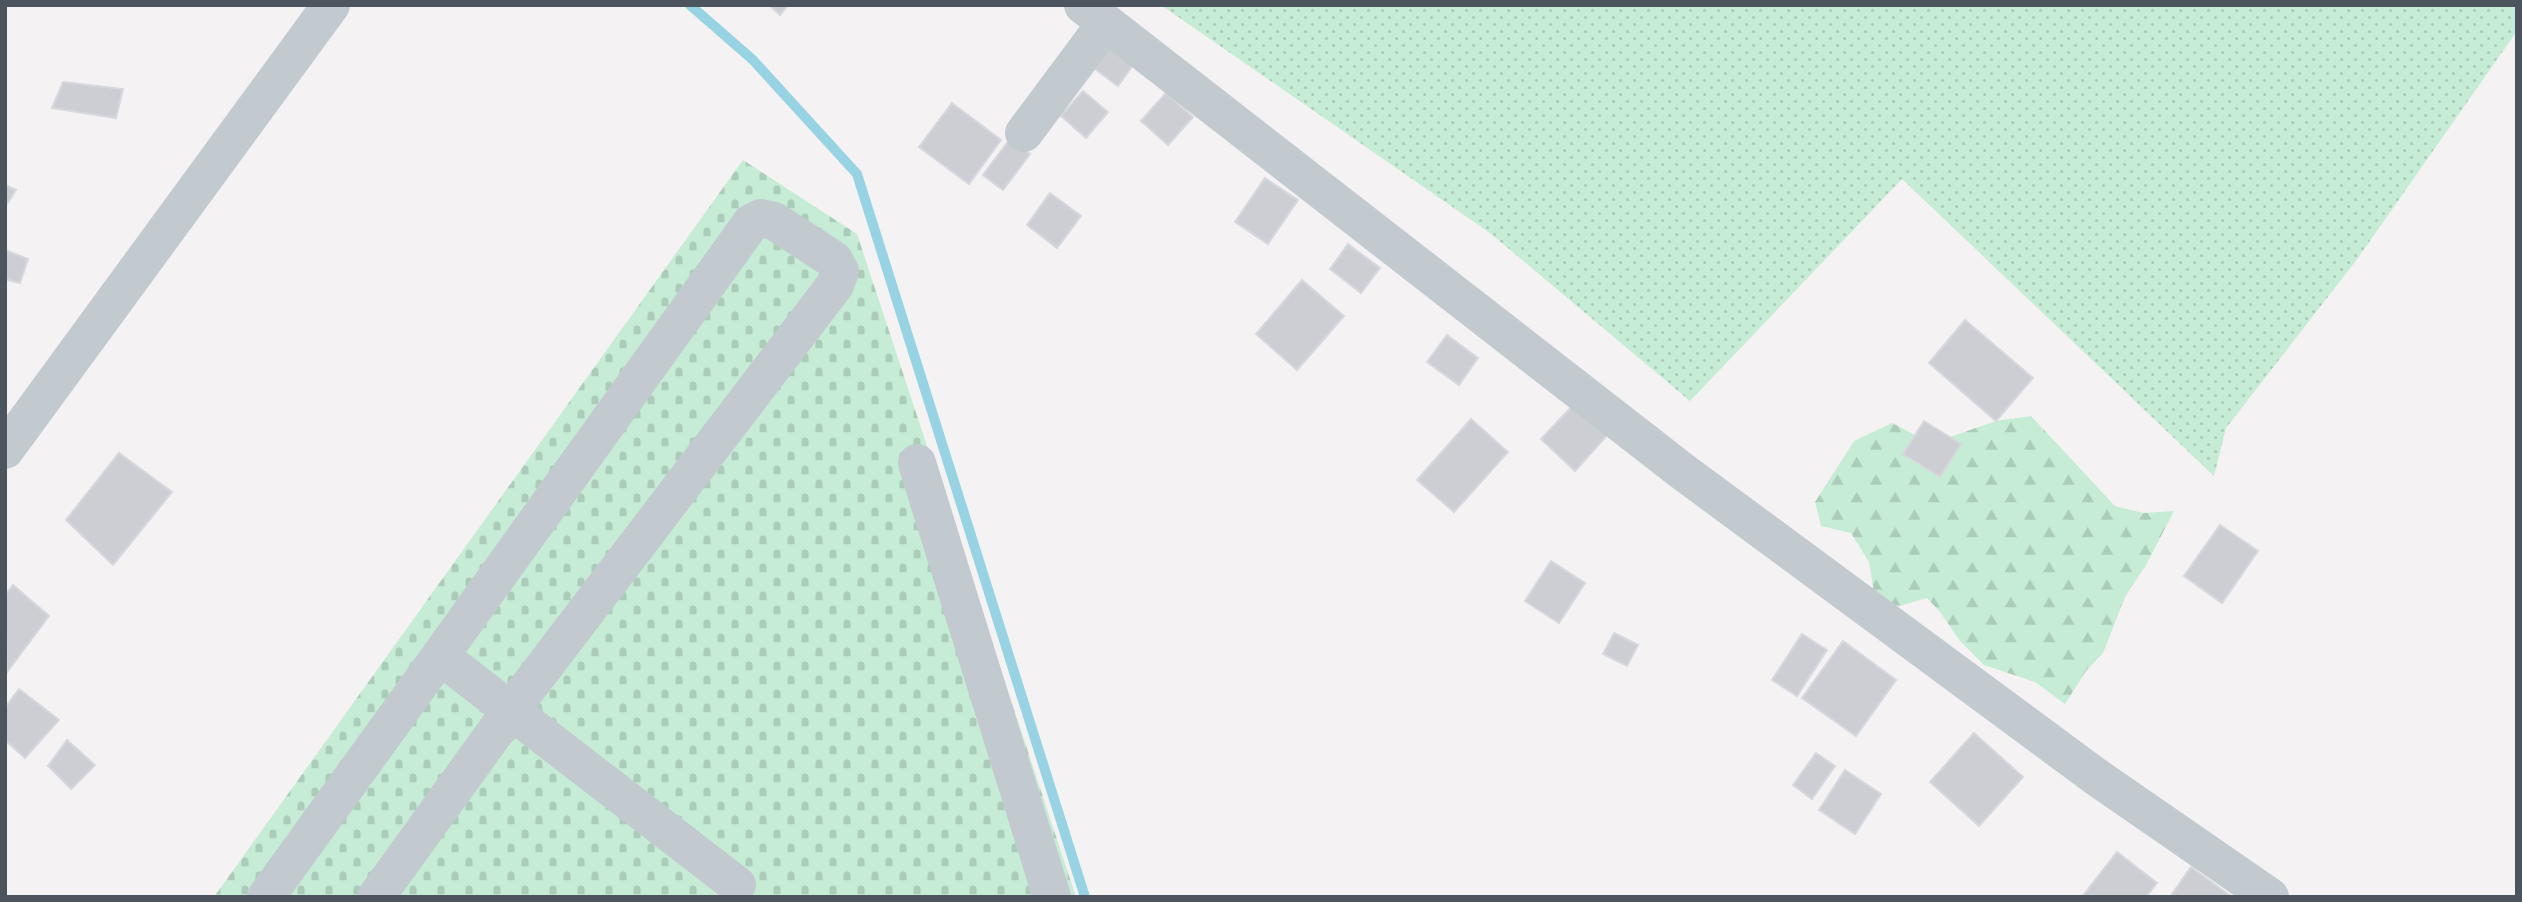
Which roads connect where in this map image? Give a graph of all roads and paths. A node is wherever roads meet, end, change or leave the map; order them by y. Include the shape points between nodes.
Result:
1 (331, 5) edge
2 (1094, 14) edge
3 (1024, 133) dead end
4 (5, 450) edge
5 (917, 463) dead end
6 (440, 656) junction
7 (512, 710) junction
8 (737, 885) dead end
9 (266, 897) edge
10 (376, 897) edge
11 (1052, 897) edge
12 (2270, 897) edge

1 - 4 street
2 - 3 street
2 - 12 street via 1682,471 2095,776
5 - 11 street
6 - 7 street
6 - 7 street via 751,223 761,218 774,221 834,260 840,271 835,285
6 - 9 street
7 - 8 street
7 - 10 street

